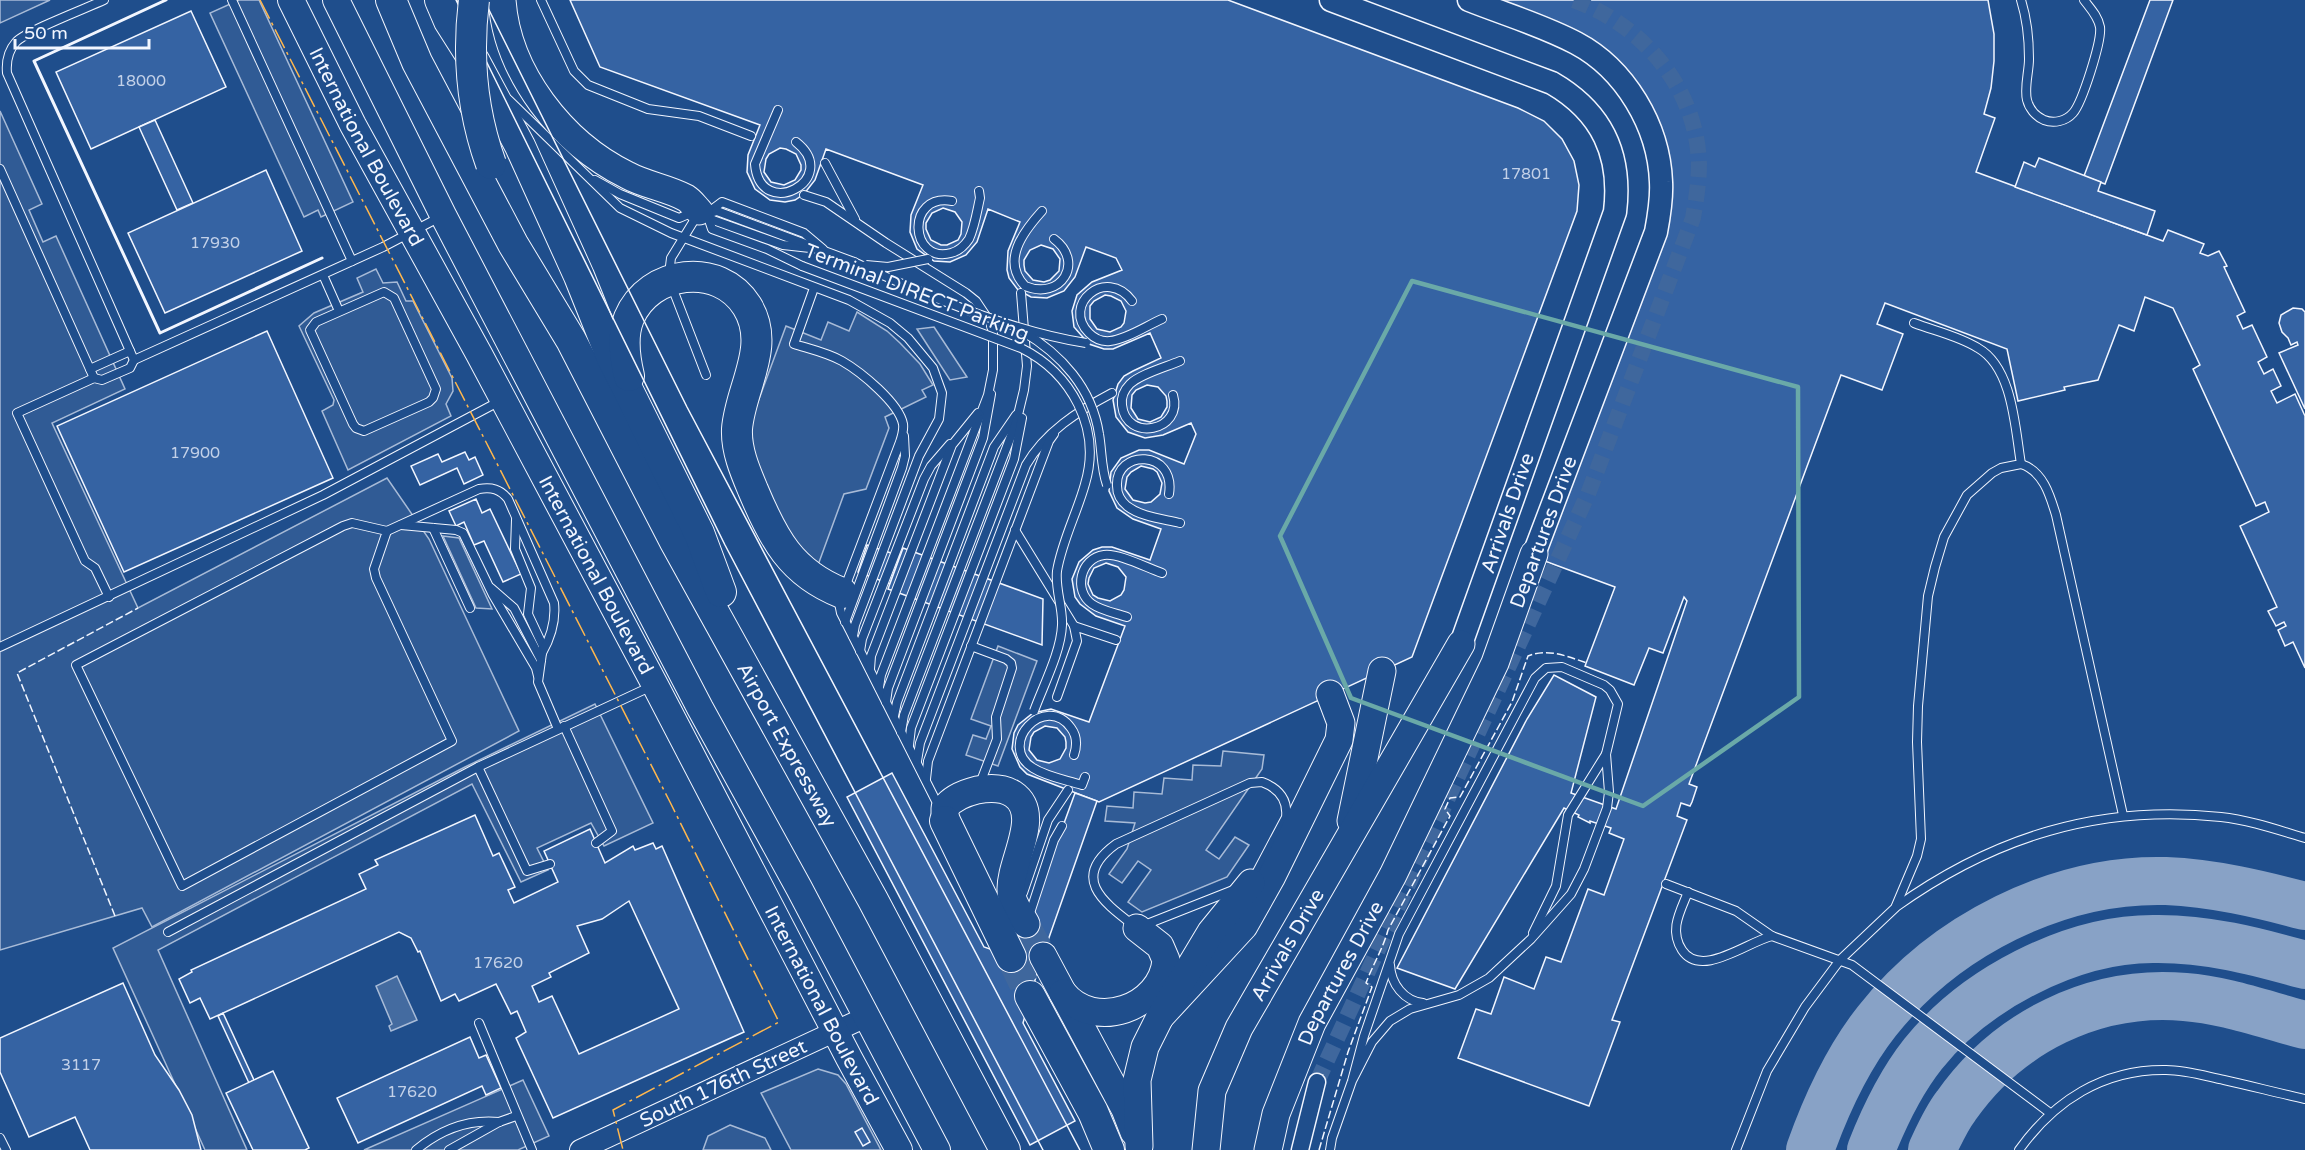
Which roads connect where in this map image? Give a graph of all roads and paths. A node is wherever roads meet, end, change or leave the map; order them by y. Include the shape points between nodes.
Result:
1 (104, 0) edge
2 (232, 0) edge
3 (291, 0) edge
4 (336, 0) edge
5 (391, 0) edge
6 (440, 0) edge
7 (456, 0) edge
8 (474, 0) edge
9 (502, 0) edge
10 (541, 0) edge
11 (1331, 0) edge
12 (1469, 0) edge
13 (2084, 0) edge
14 (2024, 1) edge
15 (458, 37) junction
16 (4, 60) edge
17 (475, 62) junction
18 (778, 110) dead end
19 (751, 136) dead end
20 (796, 142) dead end
21 (825, 164) dead end
22 (0, 169) edge
23 (585, 174) junction
24 (980, 191) dead end
25 (804, 195) dead end
26 (952, 201) dead end
27 (1042, 211) dead end
28 (695, 214) junction
29 (443, 215) junction
30 (856, 221) junction
31 (413, 232) junction
32 (683, 238) junction
33 (1054, 238) dead end
34 (832, 255) junction
35 (928, 260) dead end
36 (352, 261) junction
37 (854, 262) junction
38 (323, 275) junction
39 (670, 280) junction
40 (814, 288) junction
41 (1021, 293) dead end
42 (1132, 301) dead end
43 (339, 311) junction
44 (1162, 319) dead end
45 (1003, 322) junction
46 (1914, 323) dead end
47 (571, 340) junction
48 (1086, 343) dead end
49 (132, 356) junction
50 (1180, 361) dead end
51 (90, 369) junction
52 (993, 370) junction
53 (706, 375) dead end
54 (94, 378) junction
55 (1024, 390) junction
56 (1112, 393) dead end
57 (1173, 395) dead end
58 (502, 400) junction
59 (983, 405) junction
60 (1020, 407) junction
61 (637, 411) junction
62 (1064, 423) junction
63 (903, 426) junction
64 (935, 428) junction
65 (1005, 429) junction
66 (957, 437) junction
67 (1043, 441) junction
68 (2021, 465) junction
69 (902, 468) junction
70 (968, 478) junction
71 (1107, 485) dead end
72 (1001, 492) junction
73 (1169, 494) dead end
74 (516, 516) junction
75 (1180, 523) dead end
76 (401, 525) junction
77 (433, 528) junction
78 (1015, 530) junction
79 (387, 531) junction
80 (1534, 554) joint
81 (1161, 573) dead end
82 (488, 586) junction
83 (109, 597) junction
84 (646, 602) junction
85 (469, 605) dead end
86 (844, 607) junction
87 (1127, 617) dead end
88 (1074, 626) junction
89 (853, 636) junction
90 (1116, 640) dead end
91 (1461, 644) joint
92 (971, 646) junction
93 (0, 647) edge
94 (860, 651) junction
95 (542, 658) junction
96 (870, 669) junction
97 (1383, 670) dead end
98 (538, 676) junction
99 (753, 679) junction
100 (655, 685) junction
101 (879, 687) junction
102 (1330, 694) dead end
103 (1057, 697) dead end
104 (886, 702) junction
105 (700, 708) junction
106 (1034, 711) dead end
107 (894, 718) junction
108 (561, 728) junction
109 (902, 732) junction
110 (908, 746) junction
111 (1606, 754) junction
112 (1074, 755) dead end
113 (917, 762) junction
114 (478, 767) junction
115 (1085, 777) dead end
116 (926, 780) junction
117 (982, 789) junction
118 (1068, 790) dead end
119 (2123, 815) junction
120 (945, 821) junction
121 (1062, 826) dead end
122 (2305, 838) edge
123 (596, 843) dead end
124 (1346, 846) junction
125 (550, 864) dead end
126 (1251, 883) junction
127 (1666, 884) dead end
128 (1688, 892) junction
129 (1896, 908) junction
130 (1026, 920) junction
131 (1137, 928) junction
132 (168, 932) dead end
133 (1772, 936) junction
134 (1392, 955) junction
135 (1516, 955) junction
136 (1011, 957) tunnel mouth
137 (1045, 959) tunnel mouth
138 (1840, 960) junction
139 (1063, 993) junction
140 (1030, 996) tunnel mouth
141 (1430, 1004) junction
142 (866, 1017) junction
143 (1160, 1017) junction
144 (479, 1023) dead end
145 (836, 1031) junction
146 (1352, 1081) junction
147 (1317, 1082) tunnel mouth
148 (2305, 1099) edge
149 (2050, 1113) junction
150 (516, 1116) junction
151 (499, 1122) junction
152 (0, 1138) edge
153 (1270, 1139) edge
154 (1140, 1148) edge
155 (6, 1150) edge
156 (416, 1150) edge
157 (449, 1150) edge
158 (532, 1150) edge
159 (580, 1150) edge
160 (899, 1150) edge
161 (937, 1150) edge
162 (1005, 1150) edge
163 (1109, 1150) edge
164 (1206, 1150) edge
165 (1300, 1150) edge
166 (1330, 1150) edge
167 (1736, 1150) edge
168 (2019, 1150) edge

1 - 16 lane via 22,37
2 - 36 lane
3 - 31 main road, International Boulevard via 353,125
4 - 29 main road, International Boulevard
5 - 47 highway via 404,34 513,244
6 - 15 highway
7 - 15 highway
8 - 47 highway, bridge via 473,90 479,125 491,164
9 - 28 highway via 514,52 530,85 549,111 599,158 624,174 687,199
10 - 19 lane via 574,71 588,85 648,109 699,116
11 - 91 main road, Arrivals Drive via 1552,83 1590,113 1614,160 1617,194 1612,221
12 - 80 main road, Departures Drive via 1557,34 1601,60 1637,102 1658,153 1661,207 1656,232
13 - 14 lane via 2098,21 2098,47 2078,107 2069,117 2055,122 2041,119 2026,96 2029,59
15 - 17 highway
16 - 49 lane via 9,80
17 - 23 lane
17 - 61 highway via 562,236
18 - 20 lane via 755,164 767,189 785,194 807,179 808,154
21 - 30 lane
22 - 51 lane
23 - 28 lane via 620,194
23 - 32 lane via 620,208
24 - 26 lane via 968,240 954,252 936,253 919,235 919,218 930,204
25 - 30 lane via 826,202
27 - 33 lane via 1028,226 1014,261 1014,270 1025,286 1053,288 1065,276 1069,259
28 - 32 lane
28 - 34 lane via 783,245 819,249
28 - 34 lane via 722,202 804,233
28 - 106 lane, Terminal DIRECT Parking, bridge via 712,230 1008,342 1047,363 1057,373 1079,406 1087,432 1088,472 1057,572 1062,634
29 - 31 lane
29 - 84 main road, International Boulevard
30 - 52 lane via 976,301 993,333
31 - 36 lane
31 - 58 main road, International Boulevard
32 - 39 lane via 672,258
32 - 40 lane
34 - 37 lane
35 - 37 lane, bridge via 888,267
36 - 38 lane
37 - 45 lane, bridge via 905,286
38 - 43 lane
38 - 49 lane
39 - 53 lane
39 - 61 highway via 643,297 633,309 626,329 627,368
39 - 86 highway via 685,276 712,278 732,290 747,306 758,345 737,431 745,472 766,523 781,547
40 - 63 lane via 794,344 841,360 853,369 893,404
40 - 64 lane via 875,314 921,352 933,368 942,393
41 - 55 lane via 1027,366
42 - 44 lane via 1118,288 1095,290 1082,304 1080,318 1091,336 1102,341
43 - 43 lane via 380,293 392,295 435,384 433,399 368,430 356,428 310,330 316,322
45 - 48 lane, bridge
45 - 71 lane, bridge via 1046,347 1083,389 1097,424
46 - 68 lane via 1969,343 1998,364 2010,399
47 - 99 highway, Airport Expressway
49 - 51 lane
49 - 54 lane via 130,368 102,380
50 - 57 lane via 1129,384 1122,410 1141,429 1159,428 1171,416
51 - 54 lane
52 - 59 lane
52 - 70 lane via 987,422
54 - 83 lane via 17,413 85,561 95,568
55 - 60 lane
55 - 72 lane via 1017,447
56 - 62 lane
58 - 83 lane via 323,495
58 - 100 main road, International Boulevard
59 - 66 lane
59 - 101 lane
60 - 65 lane
60 - 109 lane via 904,715
61 - 99 highway via 699,533
62 - 67 lane
62 - 78 lane via 1049,441
63 - 69 lane
63 - 86 lane
64 - 69 lane
64 - 89 lane via 919,456
65 - 70 lane
65 - 107 lane via 994,447 940,587
66 - 94 lane via 924,478
66 - 96 lane
67 - 72 lane via 1022,460
67 - 113 lane via 1026,465 920,743
68 - 119 lane via 2039,476 2056,515
68 - 129 lane via 1992,473 1967,495 1944,537 1935,567 1928,596 1918,706 1921,839
69 - 86 lane
70 - 104 lane
72 - 110 lane via 911,728
73 - 75 lane via 1165,470 1151,460 1133,460 1125,465 1117,481 1120,499 1126,506
74 - 76 lane via 504,493 488,488
74 - 95 lane via 515,549 530,582 528,614 542,642
74 - 95 lane via 554,603 554,624
76 - 77 lane
76 - 79 lane
77 - 82 lane via 463,533
77 - 85 lane
78 - 88 lane
78 - 92 lane
79 - 79 lane via 352,523 343,526 76,665 182,886 452,741 376,578 374,569
80 - 153 highway, Departures Drive via 1495,663 1393,875 1312,1023
81 - 87 lane via 1113,555 1104,555 1083,570 1085,597 1100,608
82 - 95 lane via 514,608
82 - 98 lane
83 - 93 lane
84 - 100 main road via 664,672
84 - 105 main road, International Boulevard
86 - 89 lane
88 - 90 lane
88 - 103 lane via 1077,641
89 - 94 lane
91 - 124 highway, Arrivals Drive
92 - 116 lane via 928,761
92 - 117 lane via 1006,659 1012,668 996,717 997,739 981,781
94 - 96 lane
95 - 98 lane
96 - 101 lane
97 - 124 highway
98 - 108 lane via 542,694
99 - 162 highway, Airport Expressway
100 - 105 main road via 673,684
100 - 108 lane
100 - 145 main road, International Boulevard
101 - 104 lane
102 - 143 highway via 1341,723 1339,740 1255,909 1230,943
104 - 107 lane
105 - 142 main road, International Boulevard
107 - 109 lane
108 - 114 lane
108 - 123 lane via 612,831
109 - 110 lane
110 - 113 lane
111 - 134 lane via 1618,712 1610,690 1562,667 1540,672 1399,934
111 - 135 lane via 1568,815 1556,886 1534,931
111 - 135 lane via 1609,801 1584,869 1571,894
112 - 115 lane via 1074,732 1062,720 1036,719 1023,733 1021,752 1032,768 1082,785
113 - 116 lane
114 - 125 lane via 527,871
114 - 132 lane
116 - 120 lane
117 - 120 highway via 953,800 945,808
117 - 130 highway via 1007,791 1018,798 1025,810 1026,823 1011,892 1016,908
118 - 130 lane via 1048,820 1031,868 1022,898
119 - 122 lane via 2223,817
119 - 129 lane via 2044,832 1968,861
120 - 136 highway
121 - 130 lane
124 - 164 highway, Arrivals Drive via 1239,1028 1212,1091
126 - 131 lane
126 - 131 lane via 1286,817 1286,805 1279,792 1262,782 1250,783 1127,838 1102,856 1094,874 1098,894
126 - 143 highway via 1211,932
127 - 128 lane
128 - 133 lane via 1736,911
128 - 133 lane via 1674,930 1677,942 1690,958 1716,960
129 - 138 lane
131 - 139 highway via 1160,946 1166,960 1154,988 1142,1002 1116,1012 1096,1011 1075,1005
133 - 138 lane
134 - 141 lane via 1390,972 1399,990 1412,1001
134 - 146 lane
135 - 141 lane via 1474,988
137 - 139 highway
138 - 149 lane via 1852,965
138 - 167 lane via 1805,1006 1767,1071
139 - 154 highway via 1125,1109
140 - 163 highway via 1093,1112
141 - 146 lane via 1410,1009 1390,1021 1372,1042
142 - 145 street, South 176th Street
142 - 161 main road, International Boulevard
143 - 154 highway via 1139,1064
144 - 150 lane
145 - 159 street, South 176th Street
145 - 160 main road, International Boulevard
146 - 166 lane
147 - 165 street
148 - 149 lane via 2192,1073 2142,1071 2092,1086
149 - 168 lane
150 - 151 lane
150 - 158 lane
151 - 156 lane via 466,1123
151 - 157 lane
152 - 155 lane

